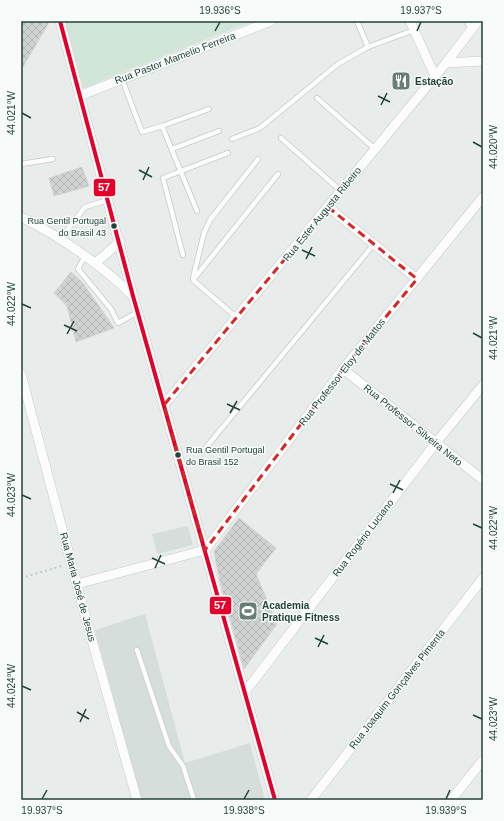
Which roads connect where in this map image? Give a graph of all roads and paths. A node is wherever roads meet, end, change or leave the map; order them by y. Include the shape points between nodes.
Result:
1 (60, 21) edge
2 (271, 21) edge
3 (357, 21) edge
4 (467, 21) edge
5 (478, 21) edge
6 (412, 25) edge
7 (471, 30) junction
8 (368, 47) junction
9 (483, 60) edge
10 (446, 63) junction
11 (435, 76) junction
12 (122, 79) junction
13 (79, 96) junction
14 (318, 98) dead end
15 (209, 109) dead end
16 (162, 126) junction
17 (219, 131) dead end
18 (281, 138) dead end
19 (232, 139) dead end
20 (172, 149) junction
21 (375, 149) junction
22 (228, 153) dead end
23 (53, 159) dead end
24 (258, 159) dead end
25 (21, 164) edge
26 (182, 171) junction
27 (278, 174) dead end
28 (341, 191) junction
29 (483, 197) edge
30 (108, 200) junction
31 (328, 207) junction
32 (197, 211) dead end
33 (21, 217) edge
34 (61, 238) junction
35 (120, 241) junction
36 (374, 244) junction
37 (86, 254) junction
38 (183, 255) dead end
39 (96, 262) junction
40 (193, 280) junction
41 (417, 280) junction
42 (133, 296) junction
43 (138, 312) junction
44 (236, 318) junction
45 (343, 369) junction
46 (21, 374) edge
47 (483, 385) edge
48 (164, 405) junction
49 (435, 444) junction
50 (203, 451) dead end
51 (483, 480) edge
52 (205, 550) junction
53 (71, 563) junction
54 (21, 578) edge
55 (483, 578) edge
56 (77, 584) junction
57 (137, 650) dead end
58 (245, 692) junction
59 (483, 760) edge
60 (137, 800) edge
61 (194, 800) edge
62 (275, 800) edge
63 (311, 800) edge
64 (451, 800) edge

1 - 13 street
2 - 12 street, Rua Pastor Mamelio Ferreira
3 - 8 lane
4 - 7 lane
5 - 7 street, Rua Ester Augusta Ribeiro
6 - 8 lane
6 - 11 street
7 - 10 street, Rua Ester Augusta Ribeiro
8 - 19 lane via 338,64 260,128
9 - 10 street
10 - 11 street, Rua Ester Augusta Ribeiro
11 - 21 street, Rua Ester Augusta Ribeiro
12 - 13 street, Rua Pastor Mamelio Ferreira
12 - 16 lane via 142,132
13 - 30 street
14 - 21 lane
15 - 16 lane
16 - 20 lane
17 - 20 lane
18 - 28 lane
20 - 26 lane
21 - 28 street, Rua Ester Augusta Ribeiro
22 - 26 lane
23 - 25 lane
24 - 40 lane via 210,220 204,233
26 - 32 lane
26 - 38 lane via 163,178
27 - 40 lane
28 - 31 street, Rua Ester Augusta Ribeiro
29 - 41 street, Rua Professor Eloy de Mattos
30 - 34 lane via 85,207
30 - 35 street
31 - 36 street
31 - 44 street, Rua Ester Augusta Ribeiro
33 - 34 street
34 - 37 street
35 - 39 street
35 - 42 street
36 - 41 street
36 - 50 lane
37 - 39 street
37 - 43 lane via 78,269 111,309 118,323
39 - 42 street
40 - 44 lane
41 - 45 street, Rua Professor Eloy de Mattos
42 - 43 street
43 - 48 street
44 - 48 street, Rua Ester Augusta Ribeiro
45 - 49 street, Rua Professor Silveira Neto
45 - 52 street, Rua Professor Eloy de Mattos
46 - 53 street, Rua Maria José de Jesus
47 - 49 street, Rua Rogério Luciano
48 - 52 street
49 - 51 street, Rua Professor Silveira Neto
49 - 58 street, Rua Rogério Luciano
52 - 56 street
52 - 58 street
53 - 54 path
53 - 56 street, Rua Maria José de Jesus
55 - 63 street, Rua Joaquim Gonçalves Pimenta
56 - 60 street, Rua Maria José de Jesus
57 - 61 lane via 169,746 183,766
58 - 62 street
59 - 64 street

